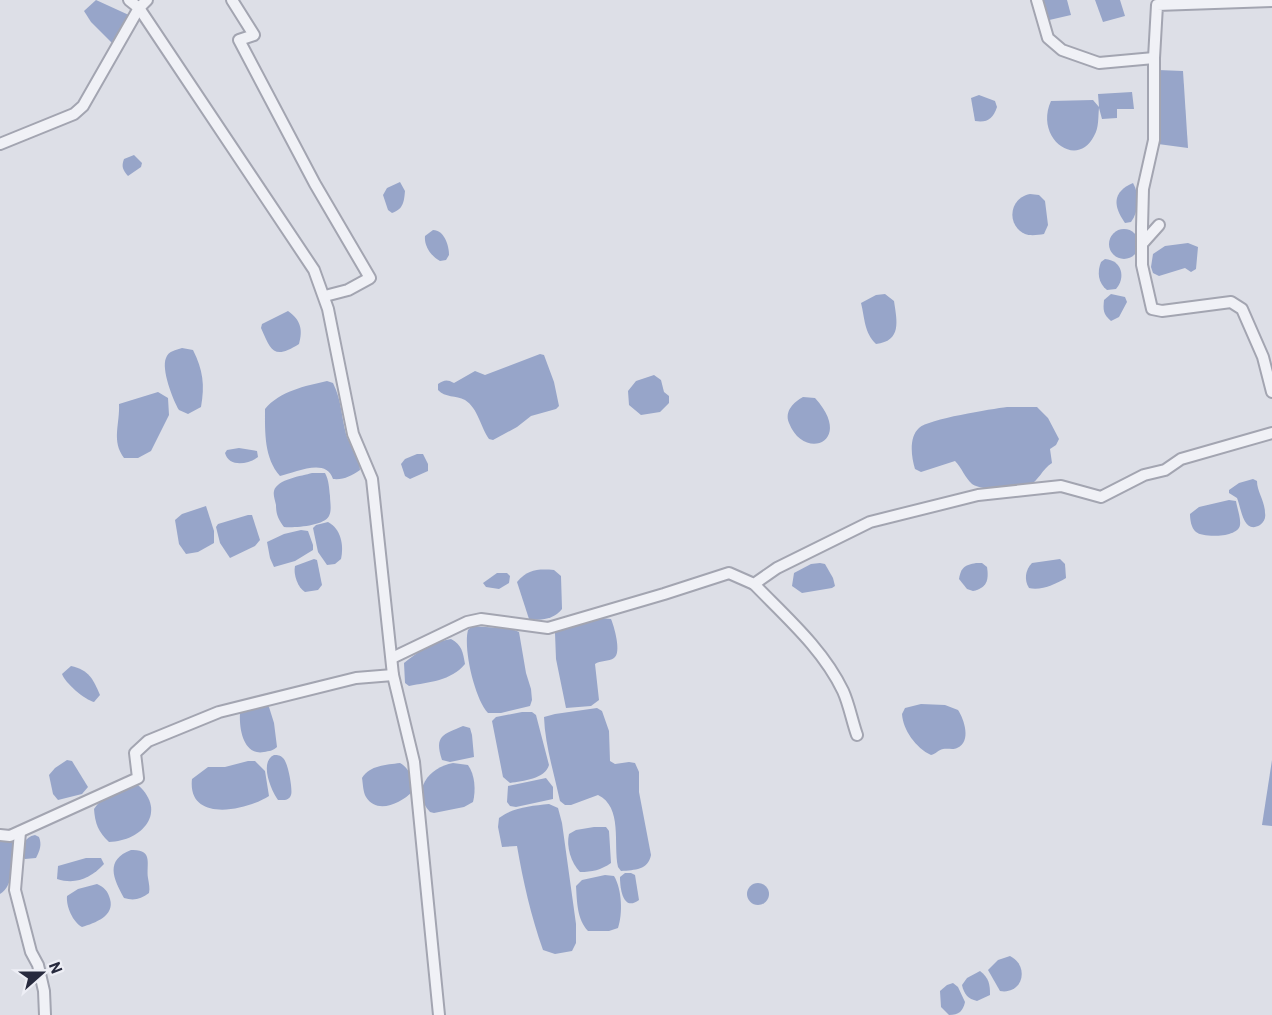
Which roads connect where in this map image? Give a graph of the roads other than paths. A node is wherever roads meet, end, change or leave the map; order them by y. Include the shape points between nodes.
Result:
1 (129, 0) edge
2 (232, 0) edge
3 (1037, 0) edge
4 (1272, 1) edge
5 (143, 4) edge
6 (1154, 58) junction
7 (0, 144) edge
8 (1160, 225) dead end
9 (1142, 244) junction
10 (325, 296) junction
11 (1272, 392) edge
12 (1272, 434) edge
13 (754, 584) junction
14 (392, 658) junction
15 (393, 675) junction
16 (857, 735) dead end
17 (20, 831) junction
18 (0, 835) edge
19 (45, 1015) edge
20 (439, 1015) edge

1 - 5 street
2 - 10 street via 254,35 239,40 370,278
3 - 6 street via 1048,38 1062,50 1099,63
4 - 6 street via 1157,5
5 - 7 street via 83,106 74,114
5 - 10 street via 314,270
6 - 9 street via 1154,140 1143,189
8 - 9 street
9 - 11 street via 1142,265 1152,309 1231,302 1242,309 1263,357
10 - 14 street via 353,434 372,479
12 - 13 street via 1181,459 1165,470 1144,475 1101,497 1061,486 978,495 870,522 777,568
13 - 14 street via 729,573 548,628 481,619
13 - 16 street via 820,655 843,691
14 - 15 street
15 - 17 street via 356,678 219,712 148,741 135,753 138,777
15 - 20 street via 414,762
17 - 18 street
17 - 19 street via 15,890 38,965

